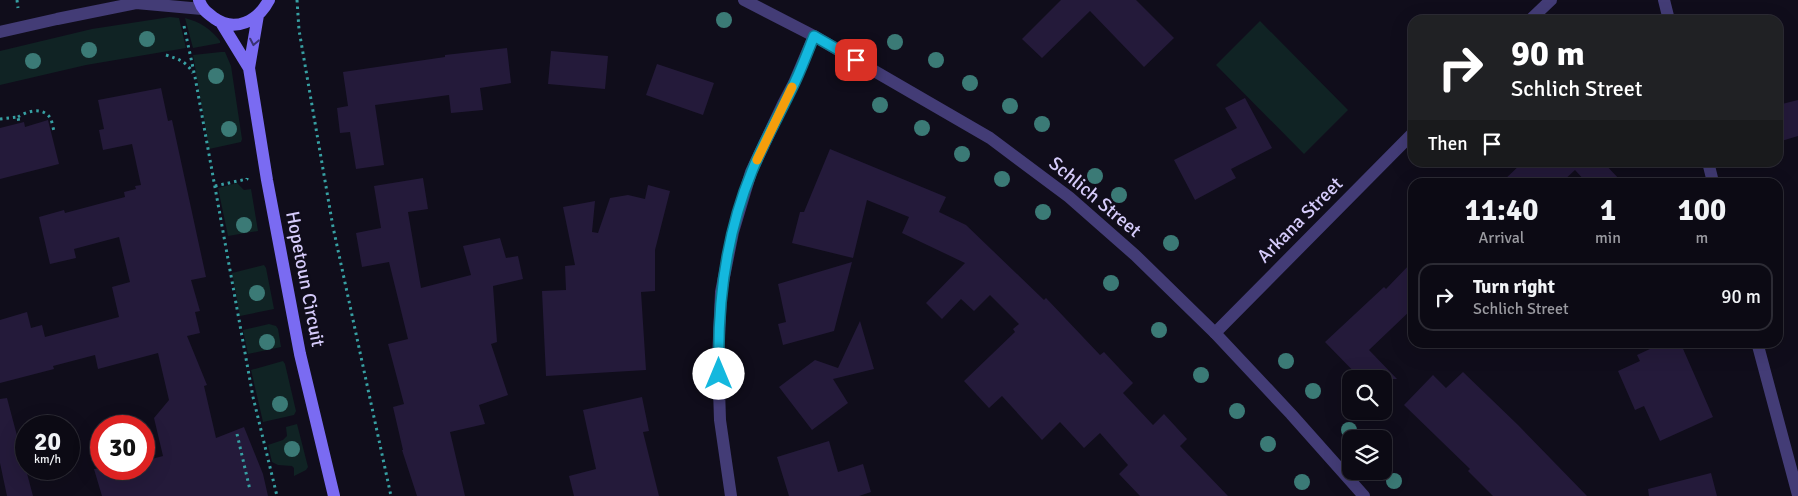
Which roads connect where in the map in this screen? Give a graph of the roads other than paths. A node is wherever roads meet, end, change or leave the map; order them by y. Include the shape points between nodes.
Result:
1 (271, 0) edge
2 (744, 0) edge
3 (1551, 0) edge
4 (1664, 0) edge
5 (140, 2) edge
6 (201, 4) edge
7 (258, 15) junction
8 (1535, 15) edge
9 (1668, 15) edge
10 (222, 24) junction
11 (0, 32) edge
12 (814, 36) junction
13 (248, 68) junction
14 (1408, 138) edge
15 (1215, 333) junction
16 (1759, 348) edge
17 (1798, 495) edge
18 (334, 496) edge
19 (731, 496) edge
20 (1364, 496) edge

1 - 7 main road
2 - 12 street, Schlich Street
3 - 8 street
4 - 9 street
5 - 6 street via 179,6
5 - 11 street
6 - 10 main road
7 - 10 main road via 242,24
7 -> 13 main road, Hopetoun Circuit
10 - 13 main road, Hopetoun Circuit
12 - 15 street, Schlich Street via 990,138 1077,203
12 - 19 street via 751,172 733,232 721,292 720,420
13 - 18 main road, Hopetoun Circuit via 300,354
14 - 15 street, Arkana Street
15 - 20 street, Schlich Street
16 - 17 street

